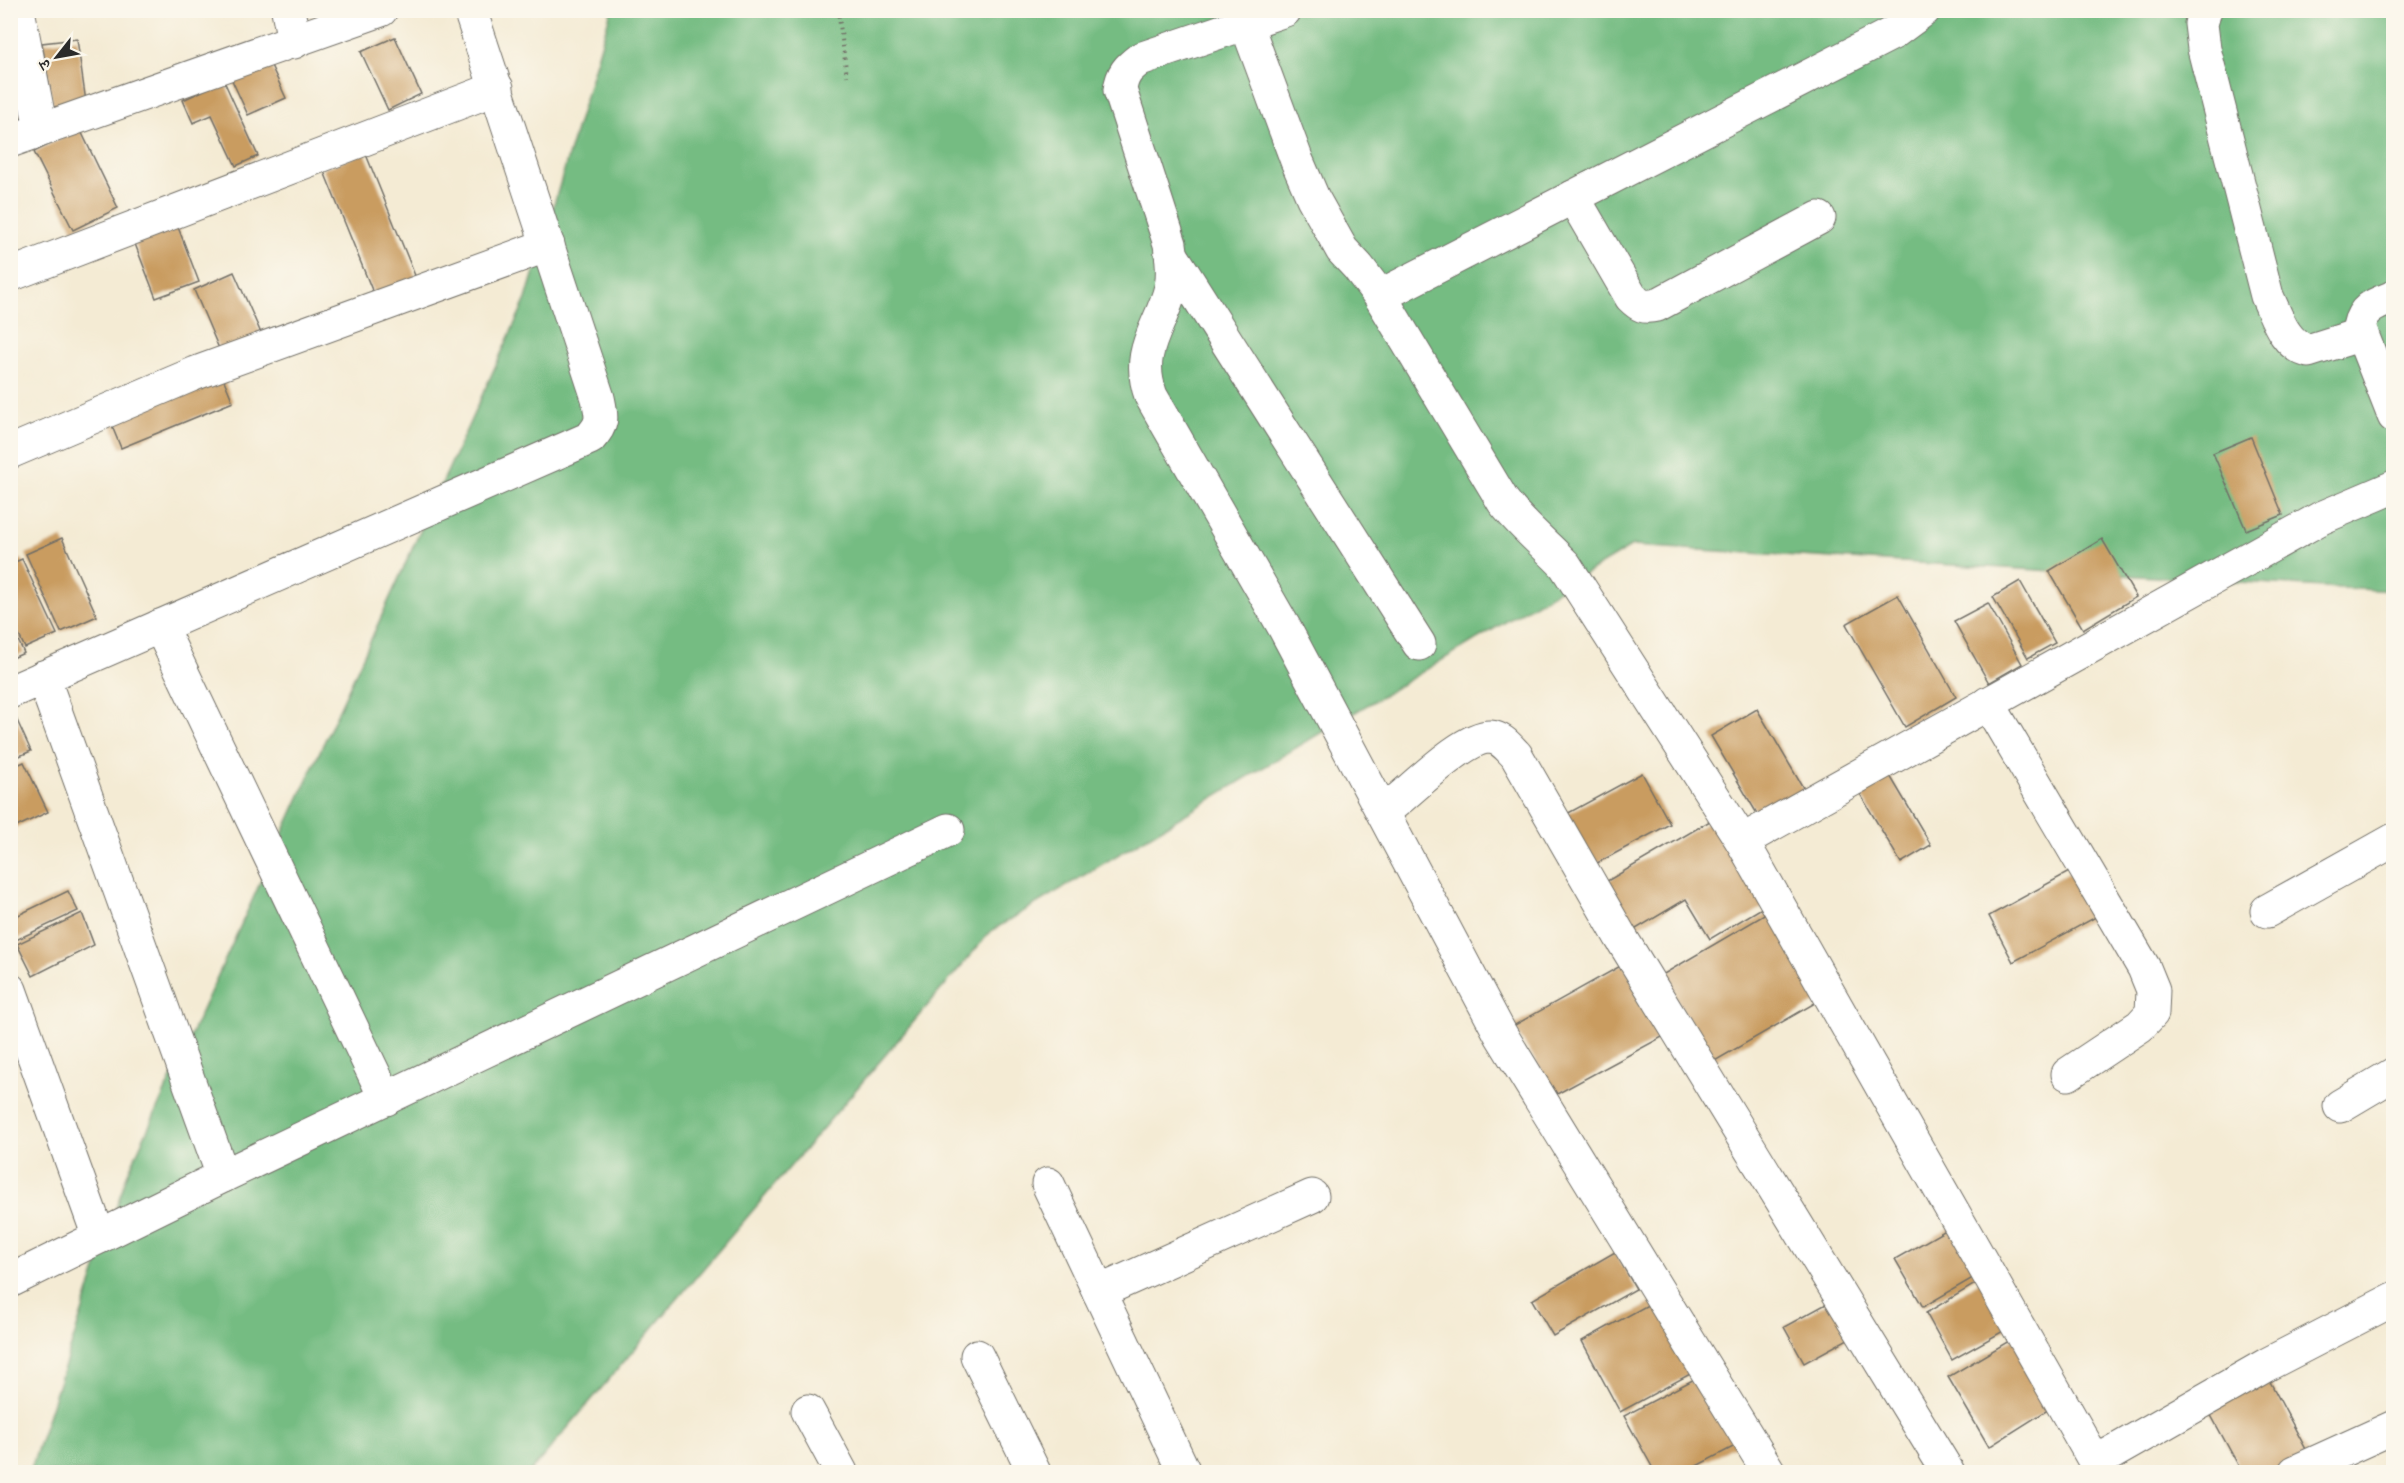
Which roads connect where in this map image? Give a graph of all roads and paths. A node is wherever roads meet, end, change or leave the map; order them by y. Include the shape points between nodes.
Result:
1 (18, 10) edge
2 (288, 10) edge
3 (381, 10) edge
4 (470, 10) edge
5 (838, 10) edge
6 (1285, 10) edge
7 (1924, 10) edge
8 (2205, 10) edge
9 (1246, 23) junction
10 (294, 42) junction
11 (847, 76) dead end
12 (497, 88) junction
13 (41, 129) junction
14 (10, 141) edge
15 (1573, 197) junction
16 (1819, 218) dead end
17 (548, 245) junction
18 (1171, 254) junction
19 (10, 275) edge
20 (1380, 296) junction
21 (2394, 297) edge
22 (2362, 334) junction
23 (2394, 416) edge
24 (10, 452) edge
25 (2394, 487) edge
26 (160, 626) junction
27 (1419, 644) dead end
28 (44, 677) junction
29 (10, 692) edge
30 (1988, 703) junction
31 (1383, 812) junction
32 (948, 830) dead end
33 (2394, 840) edge
34 (1742, 841) junction
35 (2267, 911) dead end
36 (10, 990) edge
37 (2068, 1074) dead end
38 (2394, 1074) edge
39 (386, 1099) junction
40 (2340, 1106) dead end
41 (223, 1176) junction
42 (1048, 1184) dead end
43 (1312, 1197) dead end
44 (99, 1238) junction
45 (10, 1281) edge
46 (1099, 1292) junction
47 (2394, 1299) edge
48 (976, 1356) dead end
49 (808, 1411) dead end
50 (2394, 1427) edge
51 (2098, 1467) edge
52 (841, 1473) edge
53 (1034, 1473) edge
54 (1184, 1473) edge
55 (1769, 1473) edge
56 (1948, 1473) edge
57 (2295, 1473) edge

1 - 13 street
2 - 10 street
3 - 10 street
4 - 12 street
5 - 11 path
6 - 9 street
7 - 15 street via 1893,33
8 - 22 street via 2201,24 2204,49 2267,296 2277,318 2290,342 2308,351
9 - 18 street via 1140,59 1122,77 1120,90
9 - 20 street via 1313,198 1342,250
10 - 13 street
12 - 17 street
12 - 19 street
13 - 14 street
15 - 16 street via 1631,297 1646,308
15 - 20 street
17 - 24 street via 196,373
17 - 26 street via 602,413 600,427 590,438
18 - 27 street
18 - 31 street via 1171,286 1144,363 1151,396 1284,627
20 - 34 street via 1503,501 1565,565
21 - 22 street via 2369,306 2362,316
22 - 23 street
25 - 30 street via 2320,518
26 - 28 street
26 - 39 street
28 - 29 street
28 - 41 street
30 - 34 street
30 - 37 street via 2144,968 2153,990 2152,1013 2140,1026
31 - 55 street via 1501,1035
31 - 56 street via 1468,743 1489,737 1501,740 1516,755 1626,946
32 - 39 street
33 - 35 street
34 - 51 street
36 - 44 street
38 - 40 street
39 - 41 street
41 - 44 street
42 - 46 street
43 - 46 street
44 - 45 street
46 - 54 street
47 - 51 street via 2268,1364
48 - 53 street
49 - 52 street
50 - 57 street

